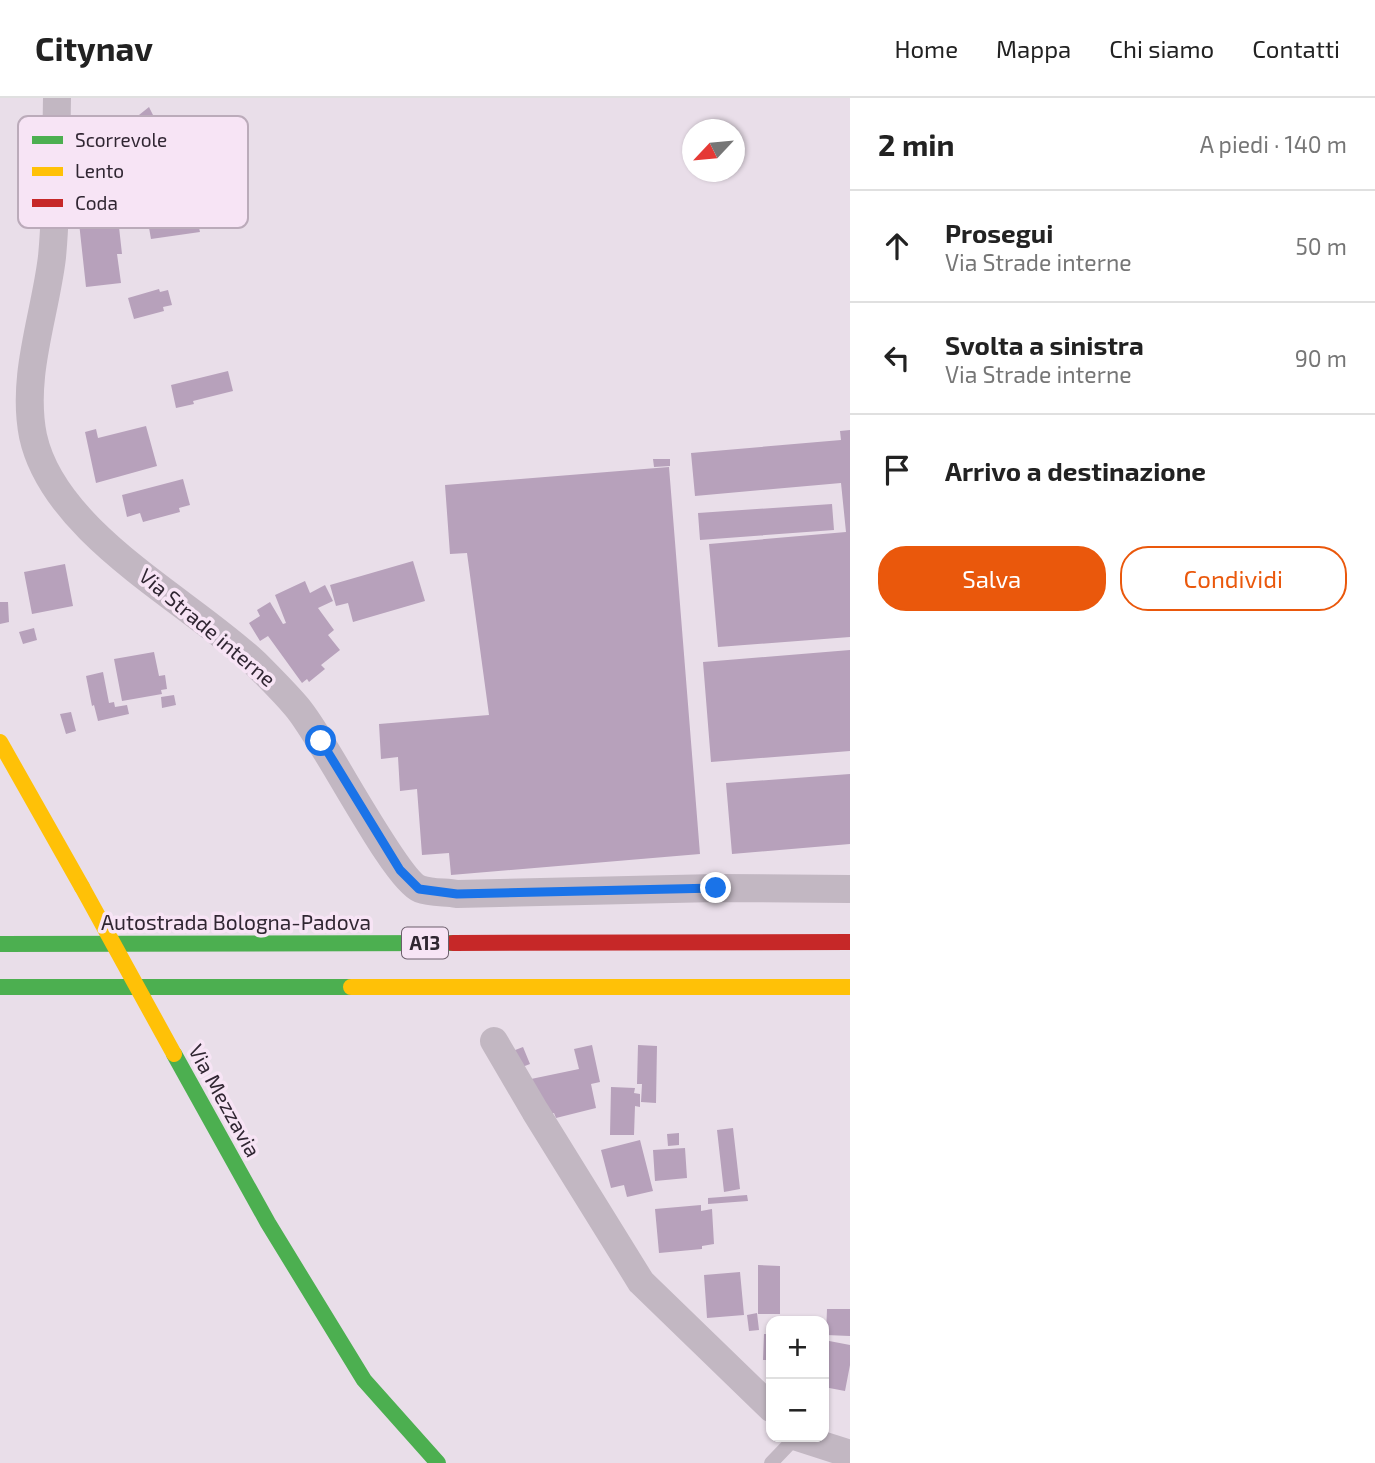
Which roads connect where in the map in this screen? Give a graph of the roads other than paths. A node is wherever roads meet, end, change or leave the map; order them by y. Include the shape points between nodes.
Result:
1 (57, 98) edge
2 (56, 116) edge
3 (53, 228) edge
4 (0, 742) edge
5 (850, 889) edge
6 (850, 942) edge
7 (0, 944) edge
8 (0, 987) edge
9 (850, 987) edge
10 (494, 1041) dead end
11 (766, 1403) edge
12 (791, 1442) edge
13 (812, 1442) edge
14 (850, 1454) edge
15 (438, 1463) edge
16 (771, 1463) edge

1 - 2 street, Via Strade interne
3 - 5 street, Via Strade interne via 30,404 34,437 44,464 62,496 90,528 255,663 298,708 400,870 419,889 457,894
4 - 15 main road, Via Mezzavia, bridge via 275,1234 364,1380
6 - 7 main road, Autostrada Bologna-Padova / A13
8 - 9 main road, A13
10 - 11 street via 641,1282
12 - 16 lane
13 - 14 street

